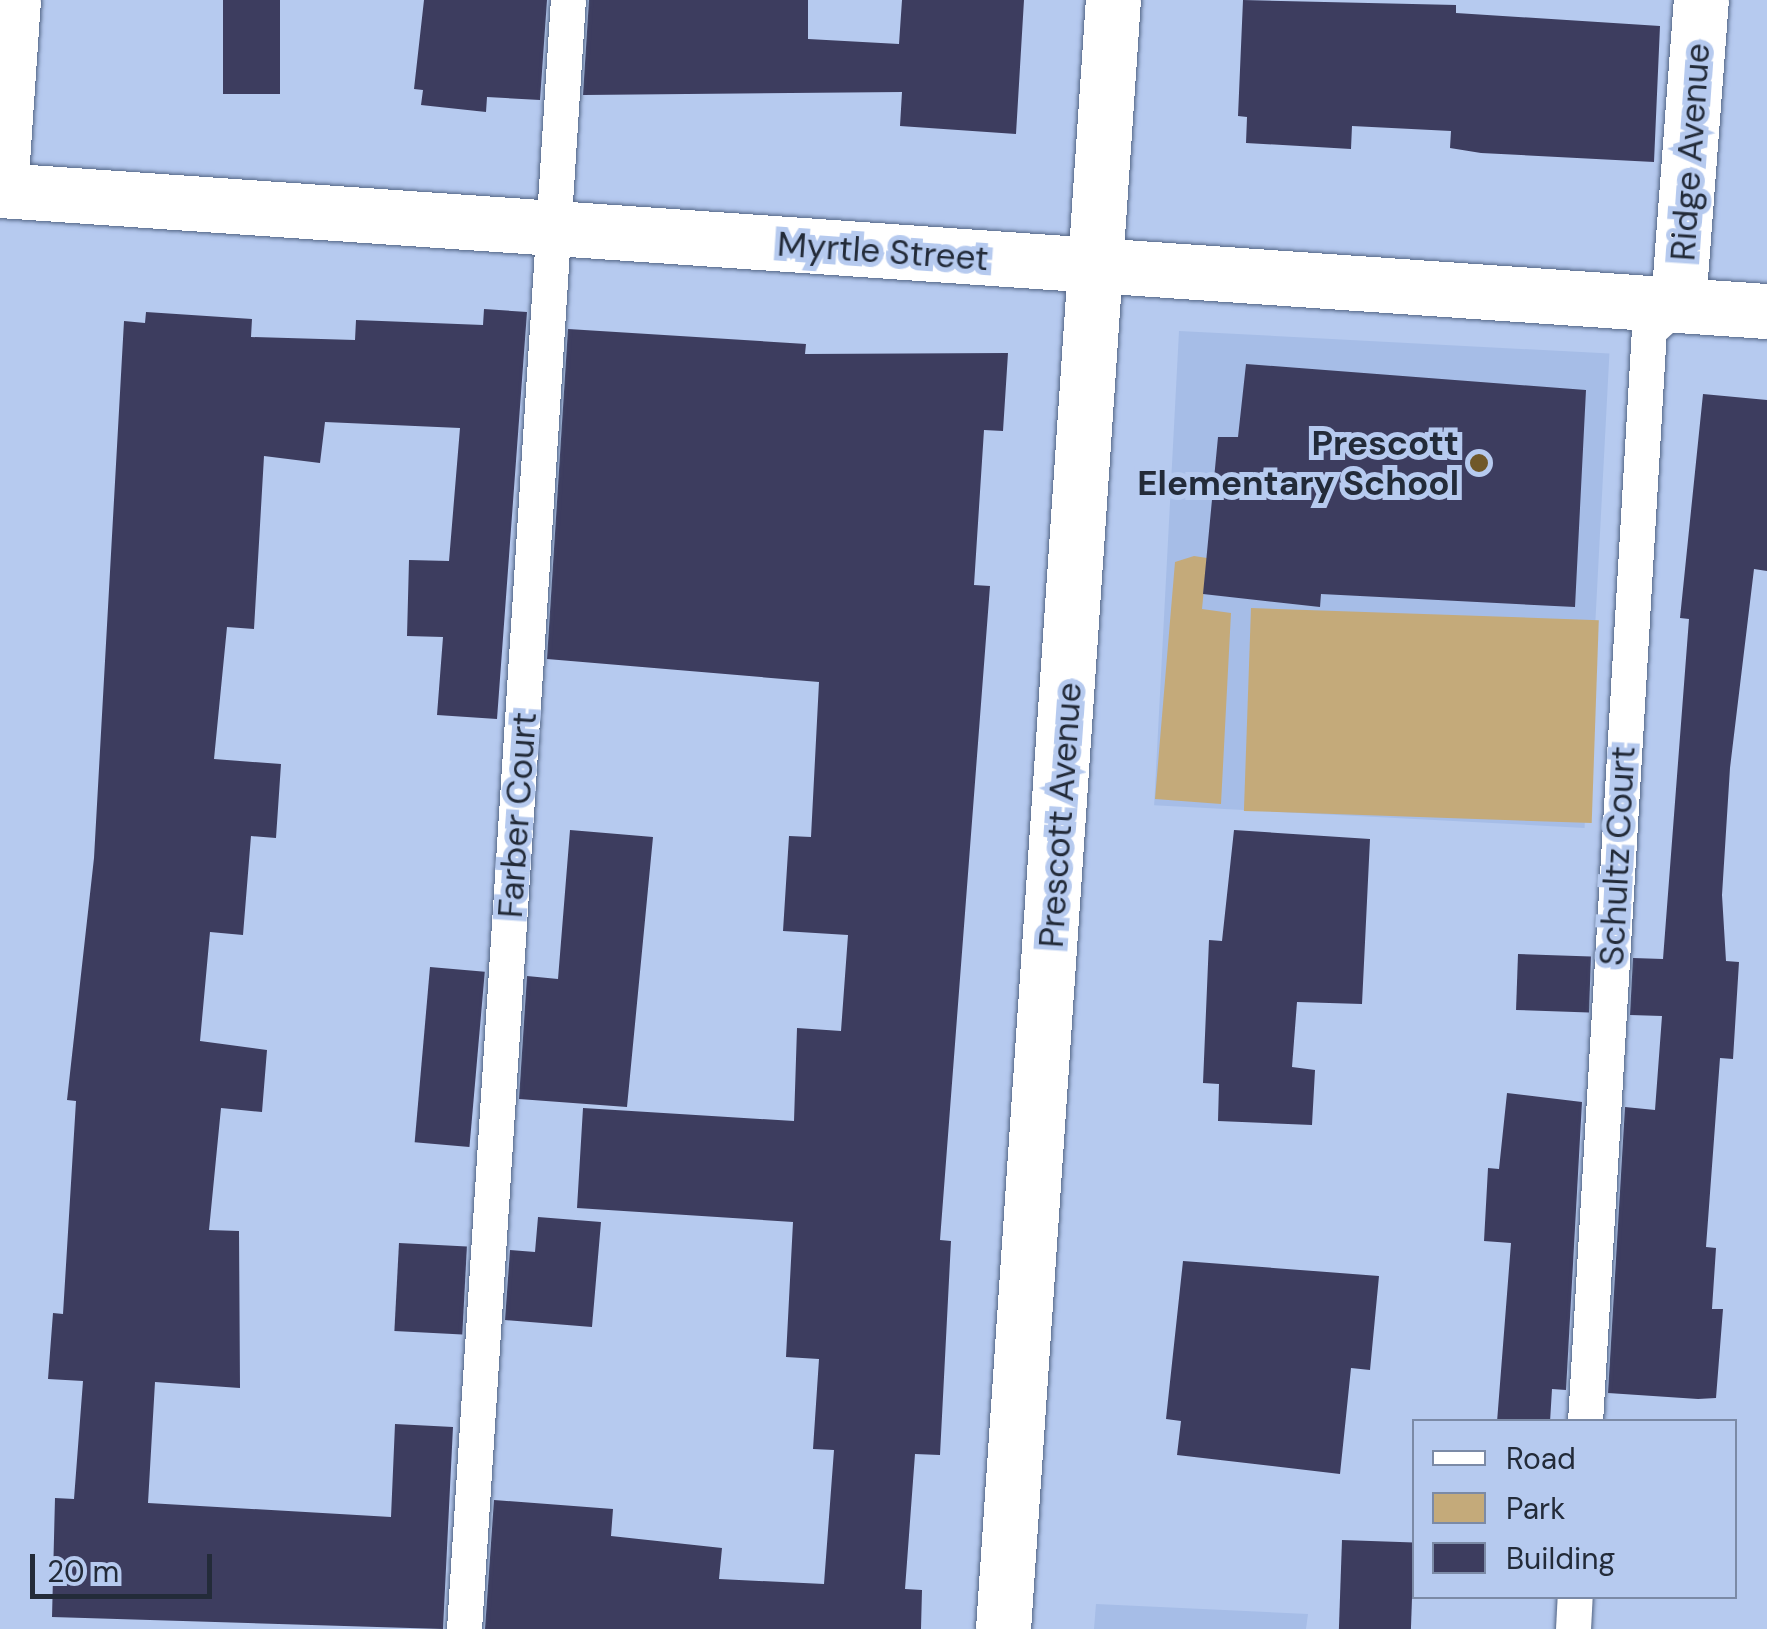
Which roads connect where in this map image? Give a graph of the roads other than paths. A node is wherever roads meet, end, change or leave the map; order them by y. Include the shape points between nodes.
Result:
1 (13, 0) edge
2 (568, 0) edge
3 (1113, 0) edge
4 (1701, 0) edge
5 (0, 190) edge
6 (555, 229) junction
7 (1097, 266) junction
8 (1678, 304) junction
9 (1767, 311) edge
10 (1585, 1419) edge
11 (1575, 1599) edge
12 (464, 1629) edge
13 (1003, 1629) edge
14 (1573, 1629) edge

1 - 5 street
2 - 6 lane, Farber Court
3 - 7 street, Prescott Avenue
4 - 8 street, Ridge Avenue
5 - 6 street, Myrtle Street
6 - 7 street, Myrtle Street
6 - 12 lane, Farber Court
7 - 8 street, Myrtle Street
7 - 13 street, Prescott Avenue
8 - 9 street, Myrtle Street
8 - 10 lane, Schultz Court via 1648,330
11 - 14 lane

